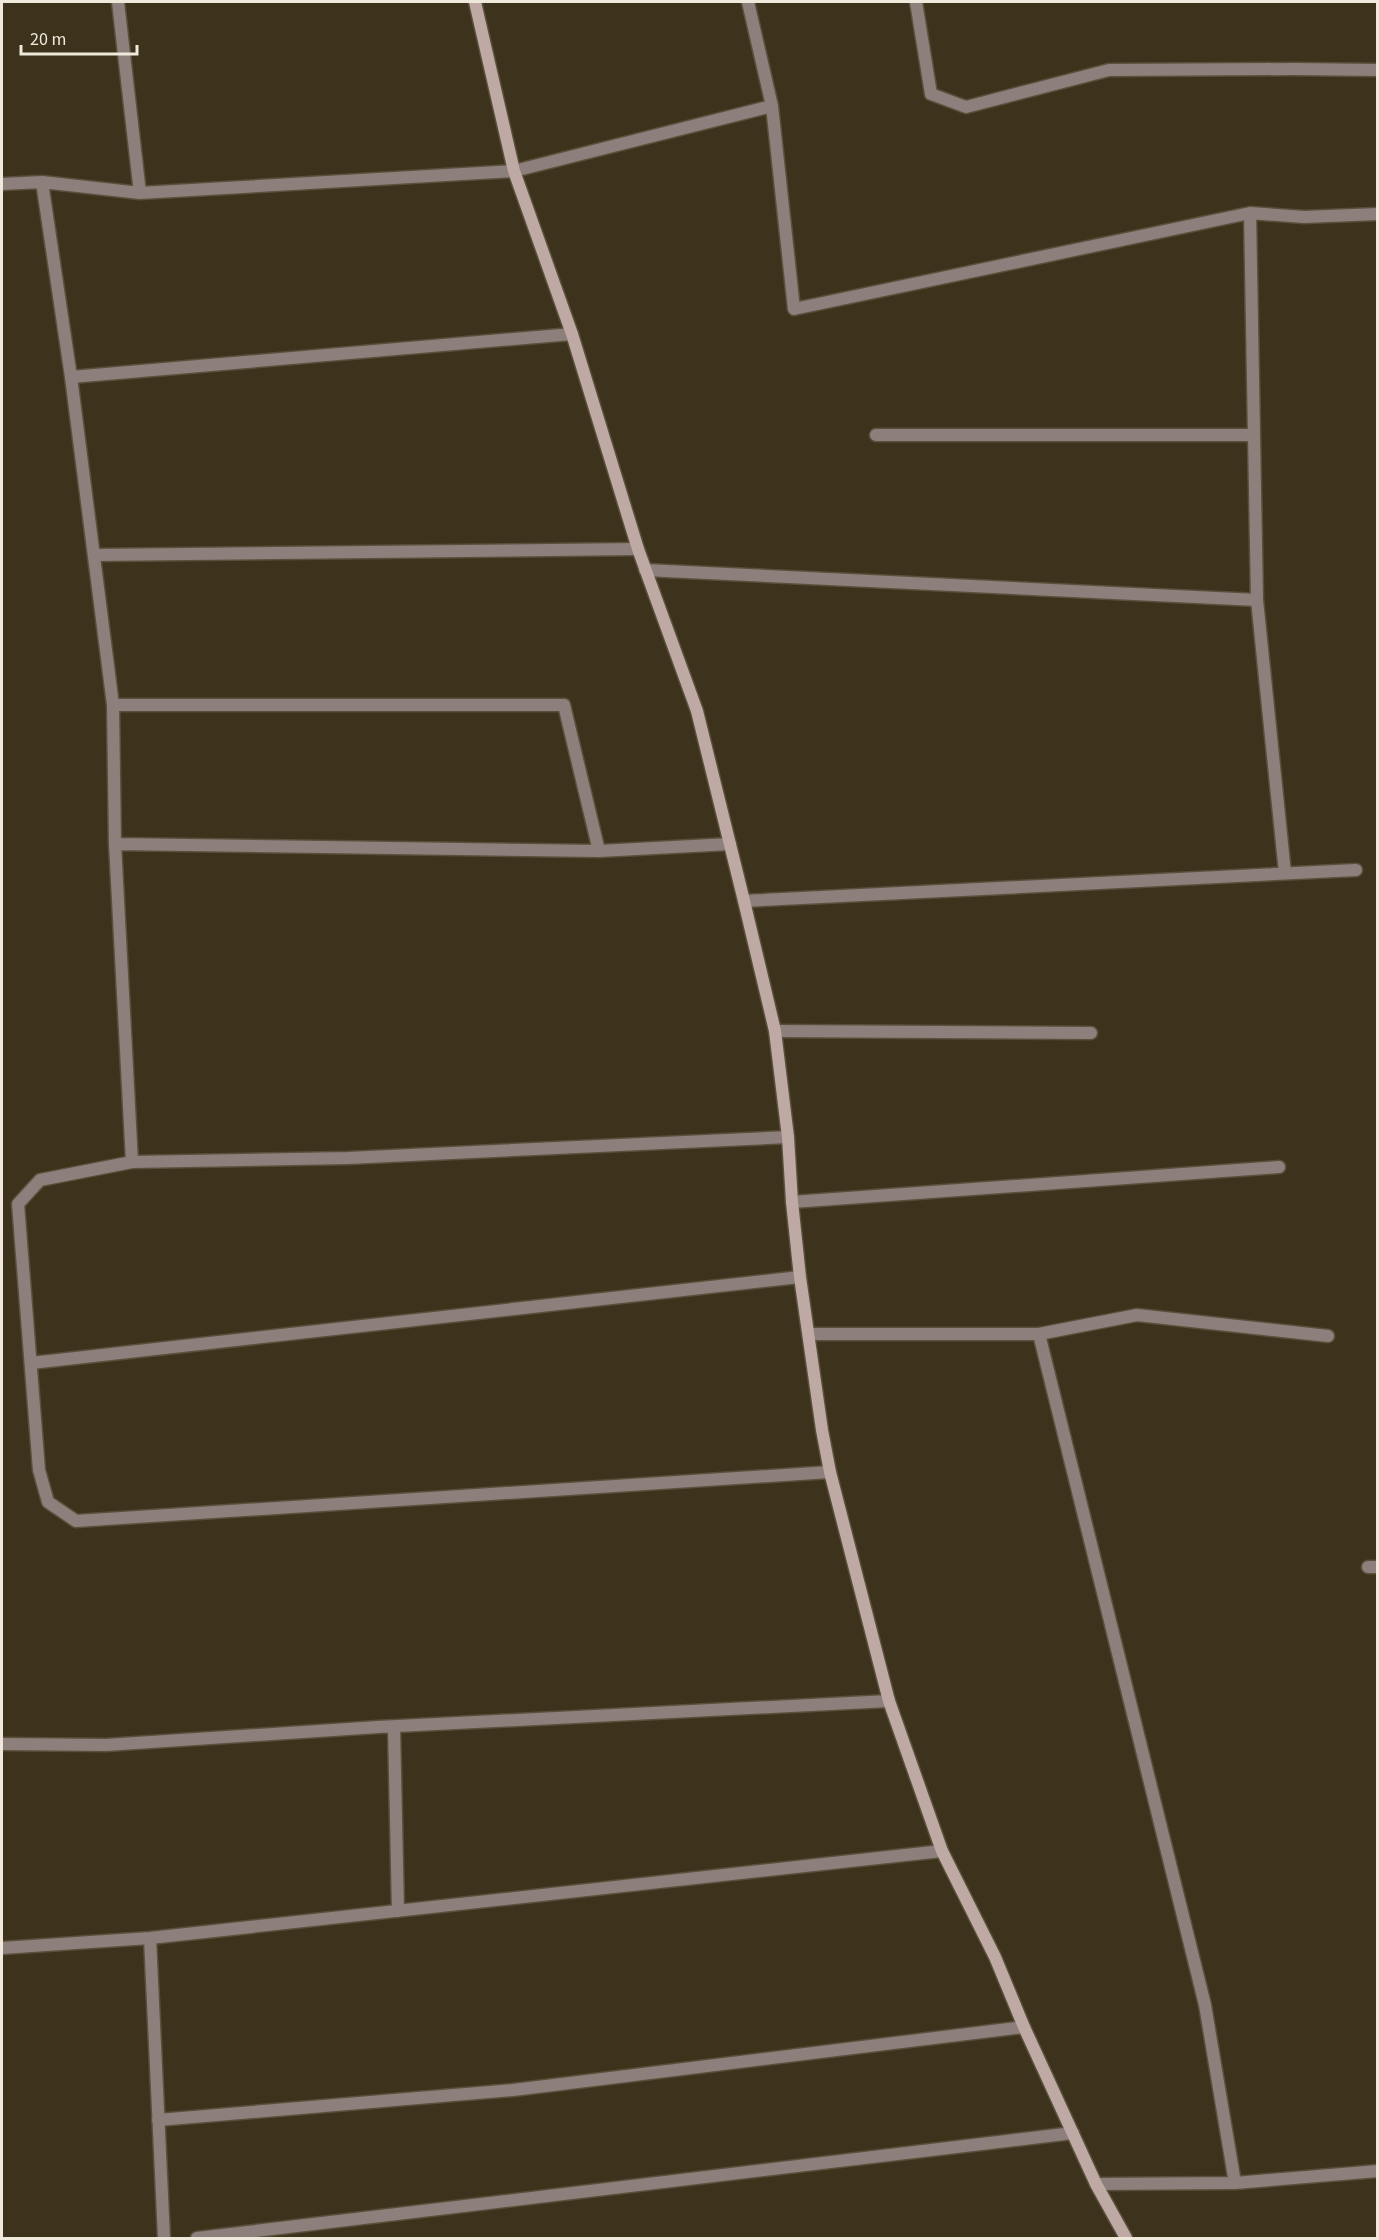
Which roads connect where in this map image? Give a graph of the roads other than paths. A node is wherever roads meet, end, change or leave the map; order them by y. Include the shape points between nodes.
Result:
1 (118, 2) edge
2 (475, 2) edge
3 (748, 2) edge
4 (916, 2) edge
5 (1377, 70) edge
6 (772, 106) junction
7 (514, 171) junction
8 (42, 182) junction
9 (2, 184) edge
10 (140, 193) junction
11 (1250, 213) junction
12 (1377, 214) edge
13 (572, 334) junction
14 (70, 377) junction
15 (876, 435) dead end
16 (1254, 435) junction
17 (638, 549) junction
18 (94, 555) junction
19 (645, 570) junction
20 (1257, 600) junction
21 (113, 705) junction
22 (115, 844) junction
23 (729, 844) junction
24 (599, 851) junction
25 (1356, 870) dead end
26 (1285, 873) junction
27 (744, 902) junction
28 (775, 1031) junction
29 (1091, 1033) dead end
30 (788, 1137) junction
31 (132, 1162) junction
32 (1279, 1167) dead end
33 (792, 1202) junction
34 (800, 1277) junction
35 (808, 1334) junction
36 (1039, 1334) junction
37 (1328, 1336) dead end
38 (31, 1363) junction
39 (830, 1472) junction
40 (889, 1701) junction
41 (394, 1727) junction
42 (2, 1744) edge
43 (942, 1851) junction
44 (398, 1911) junction
45 (150, 1938) junction
46 (2, 1948) edge
47 (1024, 2027) junction
48 (158, 2120) junction
49 (1073, 2133) junction
50 (1377, 2171) edge
51 (1235, 2183) junction
52 (1096, 2184) junction
53 (164, 2238) edge
54 (198, 2238) edge
55 (1126, 2238) edge

1 - 10 street
2 - 7 street
3 - 6 street
4 - 5 street via 930,94 966,107 1109,70
6 - 7 street
6 - 11 street via 794,309
7 - 10 street
7 - 13 street
8 - 9 street
8 - 10 street
8 - 14 street
11 - 12 street via 1304,217
11 - 16 street
13 - 14 street
13 - 17 street
14 - 18 street
15 - 16 street
16 - 20 street
17 - 18 street
17 - 19 street
18 - 21 street
19 - 20 street
19 - 23 street via 697,711
20 - 26 street
21 - 22 street
21 - 24 street via 564,705
22 - 24 street
22 - 31 street
23 - 24 street
23 - 27 street
25 - 26 street
26 - 27 street
27 - 28 street
28 - 29 street
28 - 30 street
30 - 31 street via 348,1158
30 - 33 street
31 - 38 street via 40,1180 18,1204
32 - 33 street
33 - 34 street
34 - 35 street
34 - 38 street
35 - 36 street
35 - 39 street
36 - 37 street via 1137,1315
36 - 51 street via 1205,2005
38 - 39 street via 39,1470 48,1502 76,1521
39 - 40 street
40 - 41 street
40 - 43 street
41 - 42 street via 106,1744
41 - 44 street
43 - 44 street
43 - 47 street via 995,1957
44 - 45 street
45 - 46 street
45 - 48 street
47 - 48 street via 513,2090
47 - 49 street
48 - 53 street
49 - 52 street
49 - 54 street
50 - 51 street
51 - 52 street
52 - 55 street

